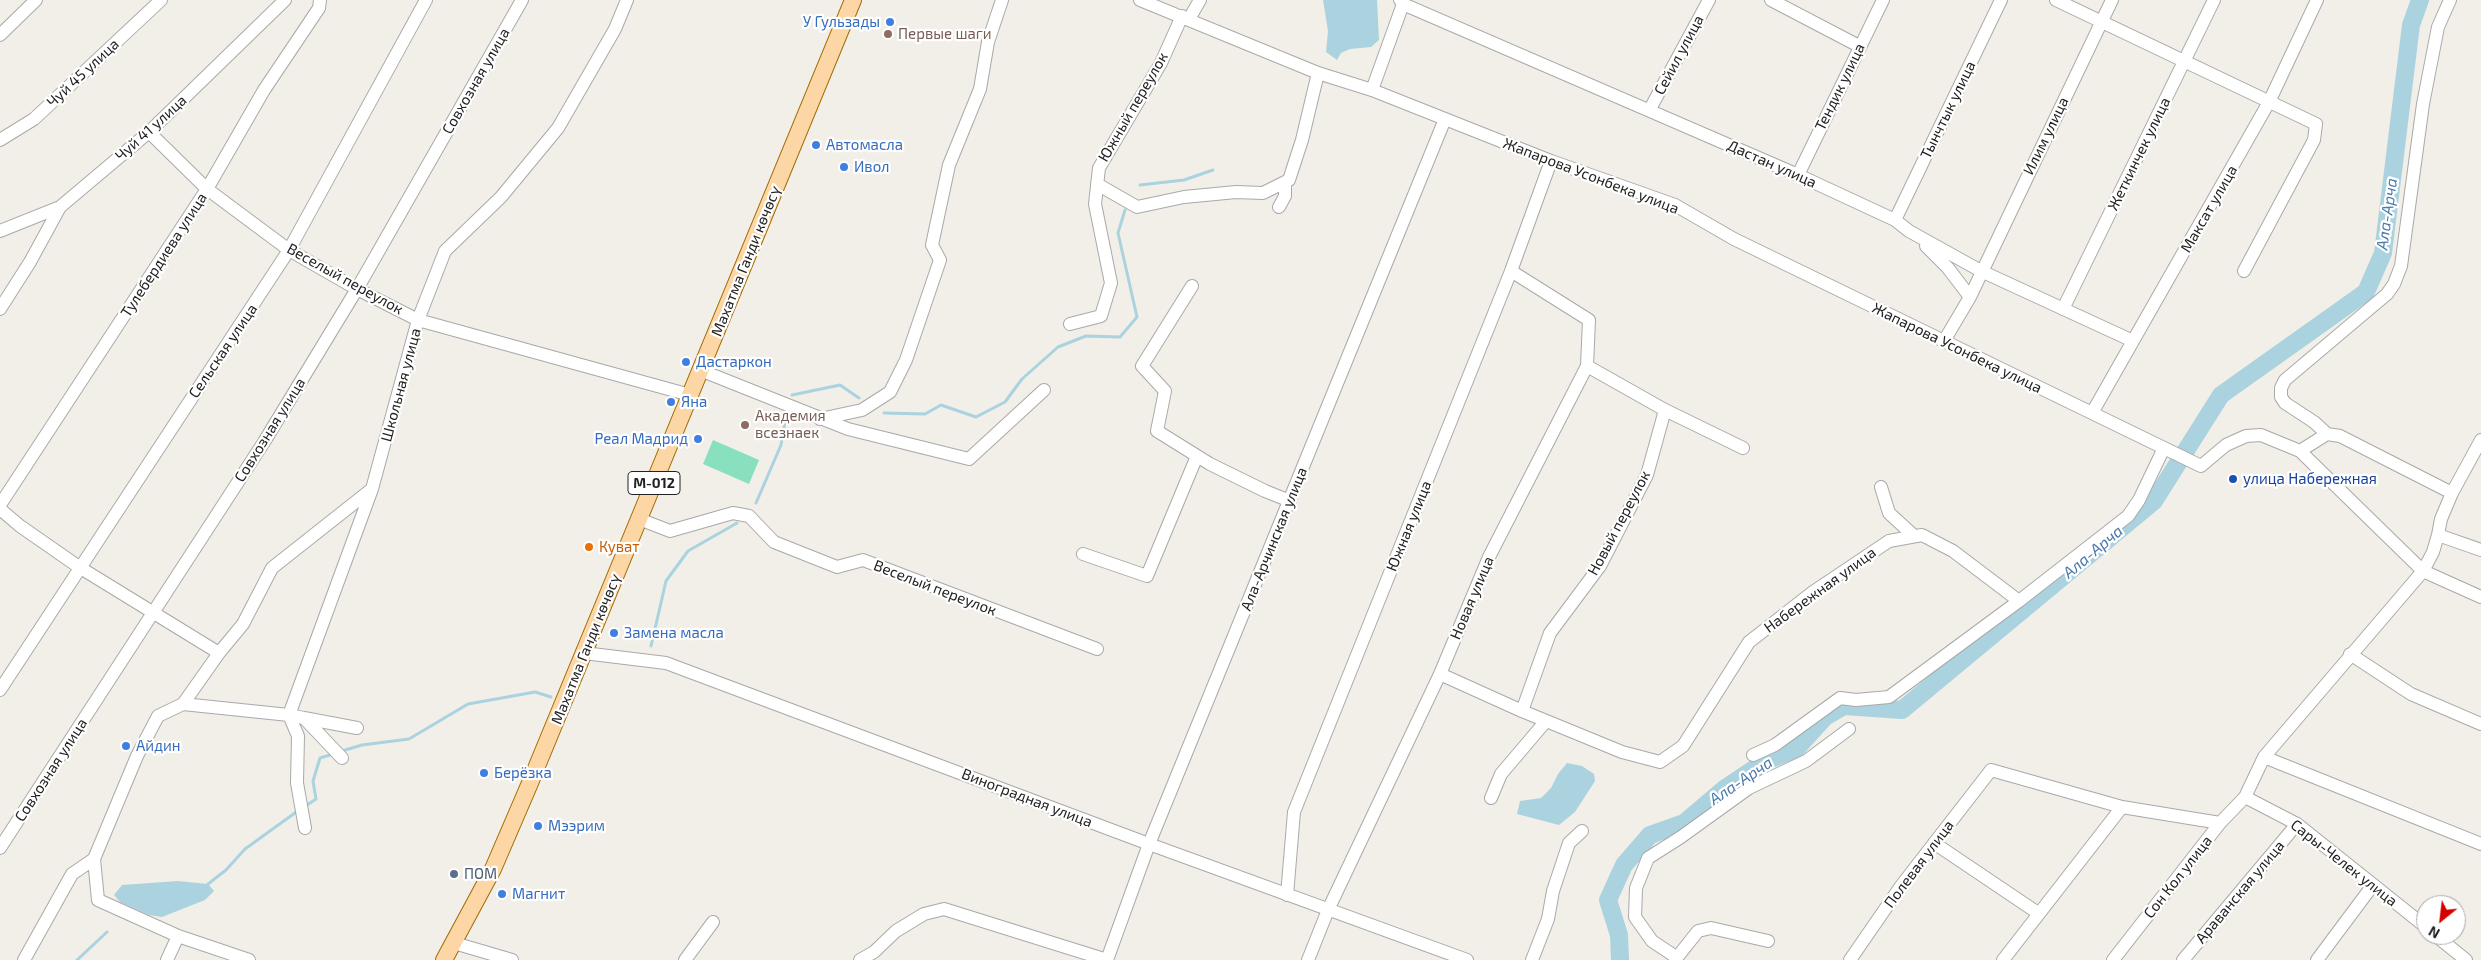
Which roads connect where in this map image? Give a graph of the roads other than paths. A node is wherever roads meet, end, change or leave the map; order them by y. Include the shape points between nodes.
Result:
1 (36, 0) edge
2 (162, 0) edge
3 (285, 0) edge
4 (320, 0) edge
5 (426, 0) edge
6 (522, 0) edge
7 (627, 0) edge
8 (853, 0) edge
9 (1002, 0) edge
10 (1140, 0) edge
11 (1200, 0) edge
12 (1709, 0) edge
13 (1771, 0) edge
14 (1883, 0) edge
15 (2001, 0) edge
16 (2056, 0) edge
17 (2112, 0) edge
18 (2214, 0) edge
19 (2317, 0) edge
20 (2450, 0) edge
21 (1402, 2) edge
22 (1185, 18) junction
23 (2101, 22) junction
24 (0, 35) edge
25 (1860, 46) junction
26 (2184, 61) junction
27 (1318, 73) junction
28 (1372, 90) junction
29 (2269, 102) junction
30 (1650, 109) junction
31 (1444, 119) junction
32 (149, 132) junction
33 (0, 140) edge
34 (1551, 162) junction
35 (1798, 175) junction
36 (1285, 182) junction
37 (1097, 184) junction
38 (207, 189) junction
39 (60, 206) junction
40 (1279, 207) dead end
41 (1895, 220) junction
42 (0, 231) edge
43 (1908, 231) junction
44 (290, 250) junction
45 (2244, 270) dead end
46 (1511, 271) junction
47 (1980, 271) junction
48 (1192, 286) dead end
49 (357, 289) junction
50 (1970, 297) junction
51 (0, 309) edge
52 (2063, 309) junction
53 (418, 320) junction
54 (1070, 324) dead end
55 (1944, 341) junction
56 (2133, 341) junction
57 (1587, 366) junction
58 (700, 370) junction
59 (1044, 390) dead end
60 (690, 395) junction
61 (1665, 410) junction
62 (2092, 413) junction
63 (820, 419) junction
64 (2327, 434) junction
65 (2481, 440) edge
66 (1743, 448) dead end
67 (2164, 448) junction
68 (2300, 451) junction
69 (1197, 456) junction
70 (1880, 487) dead end
71 (372, 489) junction
72 (2452, 493) junction
73 (1290, 501) junction
74 (0, 505) edge
75 (0, 509) edge
76 (639, 519) junction
77 (2438, 535) junction
78 (1914, 536) junction
79 (2481, 550) edge
80 (1083, 554) dead end
81 (79, 567) junction
82 (2423, 571) junction
83 (2481, 598) edge
84 (2019, 600) junction
85 (154, 613) junction
86 (1097, 649) dead end
87 (219, 653) junction
88 (584, 653) junction
89 (2350, 654) junction
90 (1440, 674) junction
91 (0, 690) edge
92 (183, 704) junction
93 (1522, 711) junction
94 (288, 715) junction
95 (304, 718) junction
96 (1546, 721) junction
97 (2481, 724) edge
98 (357, 728) dead end
99 (1849, 729) dead end
100 (1753, 755) dead end
101 (2264, 757) junction
102 (342, 758) dead end
103 (2245, 797) junction
104 (1491, 798) dead end
105 (2122, 807) junction
106 (2220, 823) junction
107 (2297, 824) junction
108 (306, 828) dead end
109 (1582, 831) dead end
110 (1934, 843) junction
111 (1149, 844) junction
112 (2481, 844) edge
113 (0, 848) edge
114 (94, 859) junction
115 (2374, 885) junction
116 (1287, 895) junction
117 (1328, 910) junction
118 (2038, 913) junction
119 (2416, 920) edge
120 (713, 922) dead end
121 (178, 936) junction
122 (1768, 941) dead end
123 (454, 943) junction
124 (2447, 945) edge
125 (1675, 959) edge
126 (24, 960) edge
127 (167, 960) edge
128 (249, 960) edge
129 (444, 960) edge
130 (512, 960) edge
131 (685, 960) edge
132 (860, 960) edge
133 (1107, 960) edge
134 (1308, 960) edge
135 (1467, 960) edge
136 (1532, 960) edge
137 (1850, 960) edge
138 (2003, 960) edge
139 (2113, 960) edge
140 (2183, 960) edge
141 (2317, 960) edge
142 (2466, 960) edge

1 - 24 street
2 - 33 street, Чуй 45 улица via 34,119
3 - 32 street, Чуй 41 улица
4 - 38 street, Тулебердиева улица via 319,8 264,90
5 - 44 street, Сельская улица
6 - 49 street, Совхозная улица
7 - 53 street, Школьная улица via 615,29 558,128 502,197 445,251
8 - 58 main road, Махатма Ганди көчөсү / М-012
9 - 63 street via 988,42 980,89 949,165 932,245 940,260 906,360 890,392 862,410
10 - 22 street, Жапарова Усонбека улица
11 - 22 street, Южный переулок
12 - 30 street, Сейил улица
13 - 25 street
14 - 25 street, Тендик улица
15 - 41 street, Тынчтык улица
16 - 23 street
17 - 23 street, Илим улица
18 - 26 street, Жеткинчек улица
19 - 29 street, Максат улица
20 - 64 street via 2438,27 2422,104 2401,266 2394,284 2387,294 2286,380 2281,388 2285,403
21 - 28 street
21 - 30 street, Дастан улица
22 - 27 street, Жапарова Усонбека улица
22 - 37 street, Южный переулок via 1099,168
23 - 26 street
23 - 47 street, Илим улица
25 - 35 street, Тендик улица
26 - 29 street
26 - 52 street, Жеткинчек улица
27 - 28 street, Жапарова Усонбека улица
27 - 36 street via 1302,140
28 - 31 street, Жапарова Усонбека улица
29 - 45 street via 2316,124 2314,140
29 - 56 street, Максат улица
30 - 35 street, Дастан улица
31 - 34 street, Жапарова Усонбека улица
31 - 73 street, Ала-Арчинская улица
32 - 38 street, Веселый переулок
32 - 39 street, Чуй 41 улица
34 - 46 street, Южная улица
34 - 55 street, Жапарова Усонбека улица via 1676,205 1734,239
35 - 41 street, Дастан улица
36 - 37 street via 1264,193 1184,197 1138,207
36 - 40 street via 1285,196
37 - 54 street, Южный переулок via 1095,204 1111,283 1101,316
38 - 44 street, Веселый переулок
38 - 74 street, Тулебердиева улица
39 - 42 street, Чуй 41 улица
39 - 51 street
41 - 43 street, Дастан улица
43 - 47 street, Дастан улица
43 - 50 street via 1935,254
44 - 49 street, Веселый переулок
44 - 81 street, Сельская улица
46 - 57 street, Новая улица via 1590,320
46 - 116 street, Южная улица via 1294,812
47 - 50 street, Илим улица
47 - 52 street, Дастан улица
48 - 69 street via 1142,366 1164,391 1157,431
49 - 53 street, Веселый переулок
49 - 85 street, Совхозная улица
50 - 55 street, Илим улица
52 - 56 street, Дастан улица
53 - 60 street, Веселый переулок
53 - 71 street, Школьная улица
55 - 62 street, Жапарова Усонбека улица
56 - 62 street, Максат улица
57 - 61 street
57 - 90 street, Новая улица via 1489,557
58 - 60 main road, Махатма Ганди көчөсү / М-012
58 - 63 street
59 - 63 street via 969,459 848,430
60 - 76 main road, Махатма Ганди көчөсү / М-012
61 - 66 street
61 - 93 street, Новый переулок via 1647,475 1600,566 1550,633
62 - 67 street, Жапарова Усонбека улица
64 - 68 street
64 - 72 street via 2340,436
65 - 72 street
67 - 68 street, Жапарова Усонбека улица via 2201,466 2226,445 2246,436 2261,436
67 - 84 street via 2140,500 2128,516
68 - 82 street
69 - 73 street
69 - 80 street via 1147,576
70 - 78 street via 1889,513
71 - 87 street via 272,568 243,624
71 - 94 street, Школьная улица
72 - 77 street
73 - 111 street, Ала-Арчинская улица
75 - 81 street
76 - 86 street, Веселый переулок via 670,531 733,513 749,516 774,542 837,567 863,560
76 - 88 main road, Махатма Ганди көчөсү / М-012
77 - 79 street
77 - 82 street
78 - 84 street, Набережная улица via 1922,535 1953,551
78 - 96 street, Набережная улица via 1889,541 1813,592 1750,642 1683,746 1660,762 1622,752
81 - 85 street
81 - 91 street, Сельская улица
82 - 83 street
82 - 89 street
84 - 100 street via 1889,697 1840,698 1775,745
85 - 87 street
85 - 113 street, Совхозная улица
87 - 92 street
88 - 111 street, Виноградная улица via 666,662
88 - 123 main road, Махатма Ганди көчөсү / М-012 via 496,861
89 - 97 street via 2411,694
89 - 101 street
90 - 93 street, Набережная улица
90 - 117 street, Новая улица
92 - 94 street
92 - 114 street via 158,716 137,756
93 - 96 street, Набережная улица
94 - 95 street
94 - 108 street via 298,736 297,783
95 - 98 street
95 - 102 street
96 - 104 street via 1501,774
99 - 125 street via 1806,761 1749,788 1648,858 1636,888 1635,917 1652,941
101 - 103 street
101 - 112 street
103 - 106 street, Сон Кол улица
103 - 107 street, Сары-Челек улица
105 - 106 street
105 - 110 street, Полевая улица via 1991,770
105 - 118 street
106 - 139 street, Сон Кол улица
107 - 115 street, Сары-Челек улица
107 - 140 street, Араванская улица
109 - 136 street via 1569,843 1553,891 1548,919
110 - 118 street
110 - 137 street, Полевая улица
111 - 116 street, Виноградная улица
111 - 133 street, Ала-Арчинская улица
114 - 121 street via 98,900
114 - 126 street via 72,874
115 - 119 street, Сары-Челек улица
115 - 141 street
116 - 117 street, Виноградная улица
117 - 134 street, Новая улица
117 - 135 street, Виноградная улица
118 - 138 street
120 - 131 street
121 - 127 street
121 - 128 street
122 - 125 street via 1711,928 1698,931
123 - 129 main road, Махатма Ганди көчөсү / М-012
123 - 130 street
124 - 142 street
132 - 133 street via 874,952 896,930 924,914 944,909

